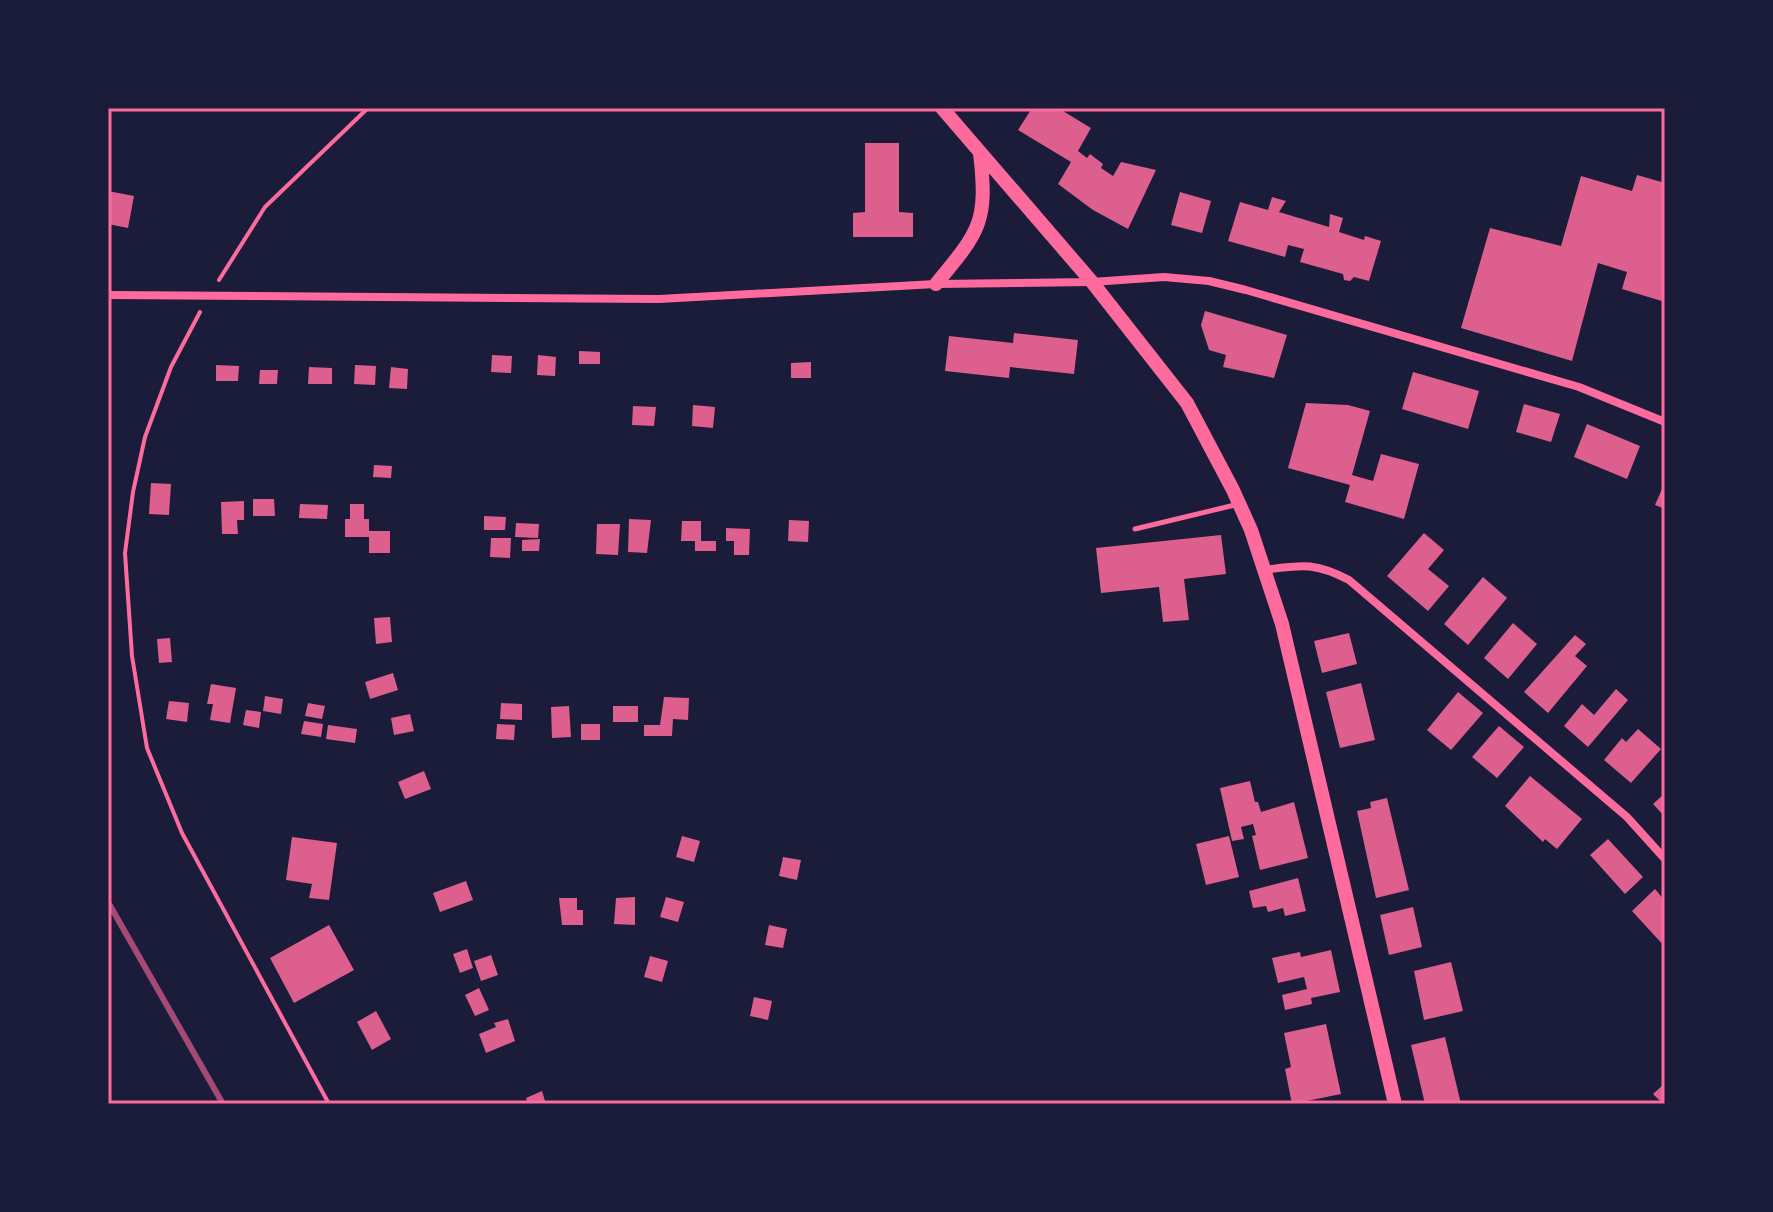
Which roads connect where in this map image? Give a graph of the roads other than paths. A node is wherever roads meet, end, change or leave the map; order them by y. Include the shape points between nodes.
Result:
1 (942, 108) edge
2 (980, 152) junction
3 (1092, 282) junction
4 (936, 284) junction
5 (108, 295) edge
6 (1665, 422) edge
7 (1240, 504) junction
8 (1135, 529) dead end
9 (1264, 570) junction
10 (1665, 859) edge
11 (1395, 1104) edge

1 - 2 street
2 - 3 street
2 - 4 street via 985,195 981,219
3 - 4 street
3 - 6 street via 1164,277 1234,287 1579,387
3 - 7 street via 1187,403
4 - 5 street via 659,299
7 - 8 lane
7 - 9 street
9 - 10 street via 1306,564 1349,580 1627,817
9 - 11 street via 1282,624

